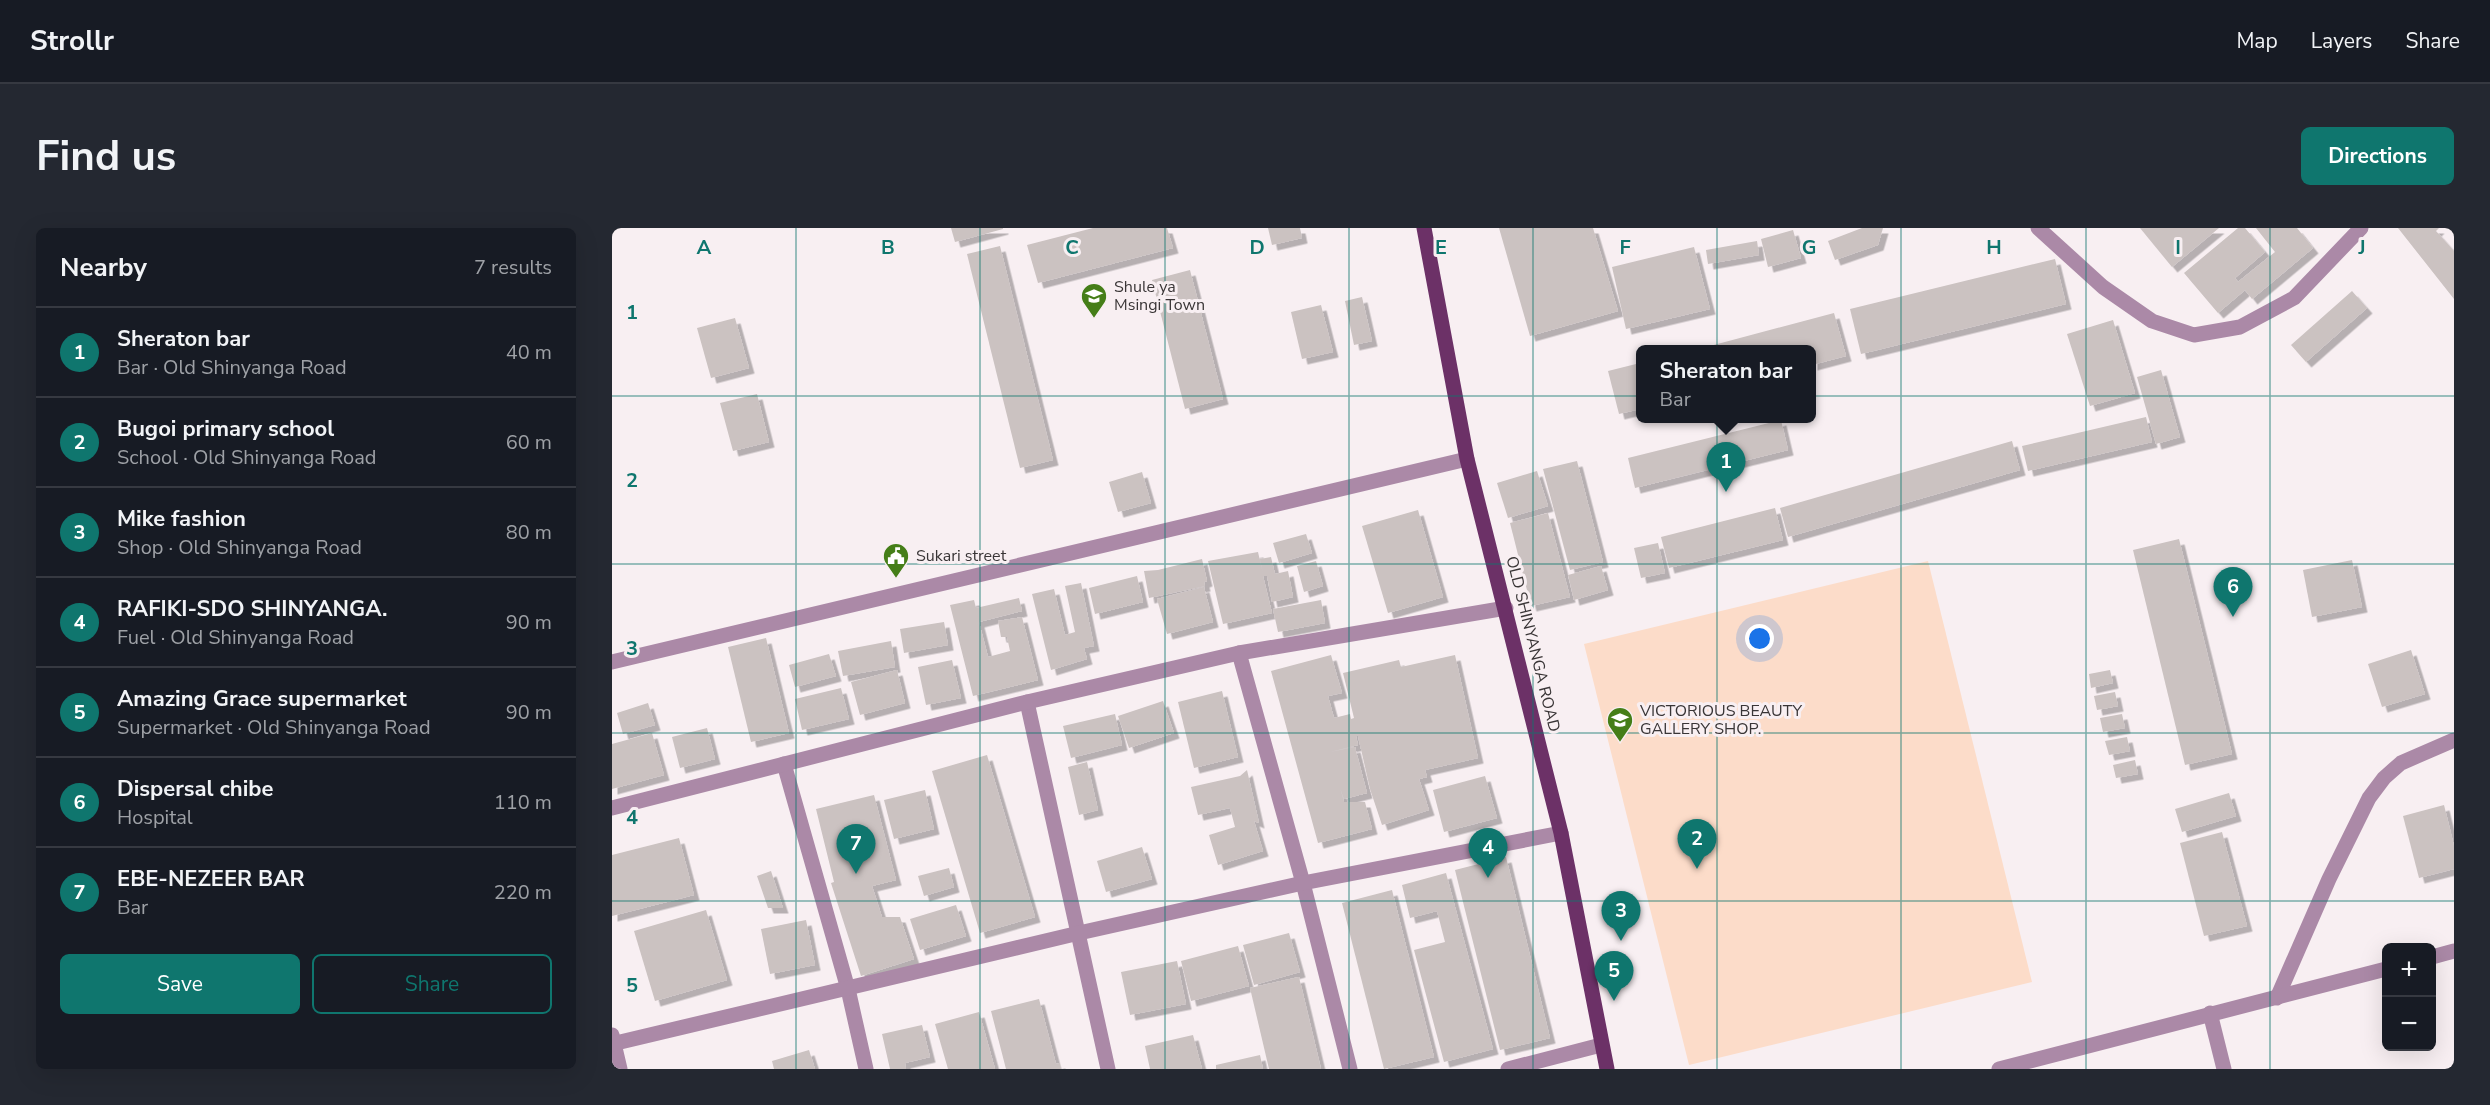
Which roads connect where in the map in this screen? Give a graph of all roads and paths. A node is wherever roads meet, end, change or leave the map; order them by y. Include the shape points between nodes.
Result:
1 (1425, 228) edge
2 (2038, 228) edge
3 (2361, 228) edge
4 (1467, 459) junction
5 (1506, 608) junction
6 (1239, 653) junction
7 (612, 662) edge
8 (1026, 702) junction
9 (2454, 740) edge
10 (784, 764) junction
11 (612, 808) edge
12 (1561, 833) junction
13 (1303, 883) junction
14 (1079, 933) junction
15 (2454, 951) edge
16 (2436, 956) edge
17 (2382, 970) edge
18 (848, 989) junction
19 (2277, 998) junction
20 (2210, 1013) junction
21 (613, 1041) edge
22 (1601, 1045) junction
23 (620, 1069) edge
24 (866, 1069) edge
25 (1108, 1069) edge
26 (1350, 1069) edge
27 (1508, 1069) edge
28 (1607, 1069) edge
29 (1999, 1069) edge
30 (2224, 1069) edge

1 - 4 main road, OLD SHINYANGA ROAD
2 - 3 street via 2103,286 2152,321 2194,335 2240,327 2294,298
4 - 5 main road, OLD SHINYANGA ROAD
4 - 7 street
5 - 6 street
5 - 12 main road, OLD SHINYANGA ROAD
6 - 8 street
6 - 13 street
8 - 10 street
8 - 14 street
9 - 19 street via 2401,763 2369,798
10 - 11 street
10 - 18 street
12 - 13 street
12 - 22 main road, OLD SHINYANGA ROAD
13 - 14 street
13 - 26 street
14 - 18 street
14 - 25 street
15 - 16 street
17 - 19 street
18 - 21 street
18 - 24 street
19 - 20 street
20 - 29 street
20 - 30 street
21 - 23 street
22 - 27 street
22 - 28 main road, OLD SHINYANGA ROAD

